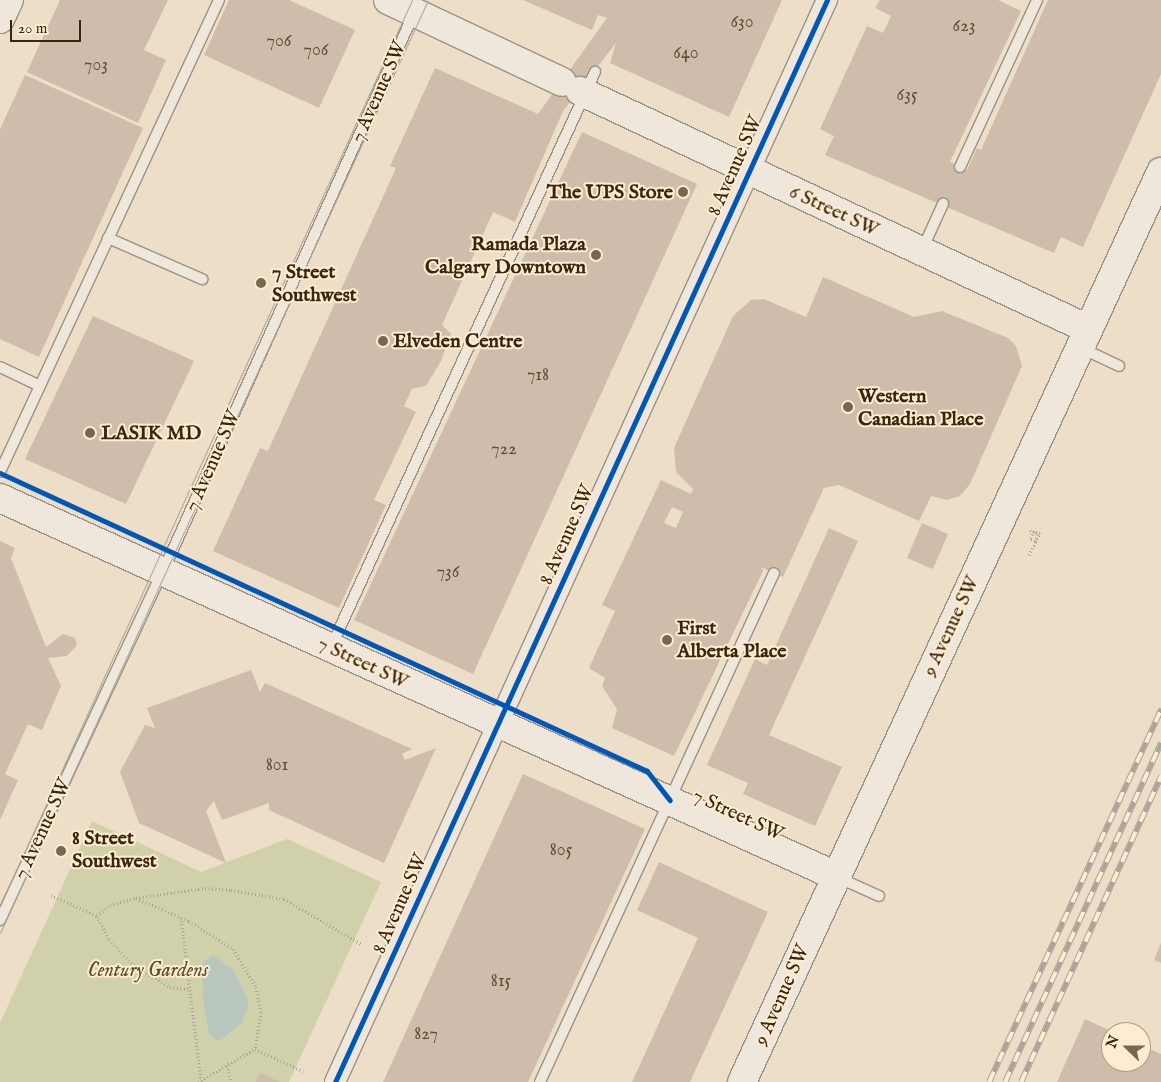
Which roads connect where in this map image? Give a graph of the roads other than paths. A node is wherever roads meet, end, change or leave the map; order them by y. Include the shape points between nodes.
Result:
1 (9, 0) edge
2 (219, 0) edge
3 (388, 0) edge
4 (827, 0) edge
5 (1037, 0) edge
6 (417, 6) edge
7 (0, 20) edge
8 (580, 84) junction
9 (960, 167) dead end
10 (749, 171) junction
11 (1161, 172) edge
12 (943, 204) dead end
13 (108, 238) junction
14 (922, 251) junction
15 (202, 279) dead end
16 (1084, 338) junction
17 (1119, 366) dead end
18 (0, 367) edge
19 (40, 386) junction
20 (0, 472) edge
21 (0, 498) edge
22 (163, 572) junction
23 (774, 572) dead end
24 (330, 648) junction
25 (497, 725) junction
26 (670, 800) junction
27 (836, 876) junction
28 (879, 896) dead end
29 (0, 920) edge
30 (335, 1082) edge
31 (540, 1082) edge
32 (742, 1082) edge

1 - 7 street
2 - 13 lane
3 - 6 street, 6 Street SW
4 - 10 street, 8 Avenue SW
5 - 9 lane
6 - 8 street, 6 Street SW
6 - 22 lane, 7 Avenue SW
8 - 10 street, 6 Street SW
8 - 24 lane
10 - 14 street, 6 Street SW
10 - 25 street, 8 Avenue SW
11 - 16 street, 9 Avenue SW
12 - 14 lane
13 - 15 lane
13 - 19 lane
14 - 16 street, 6 Street SW
16 - 17 lane
16 - 27 street, 9 Avenue SW
18 - 19 lane
19 - 20 lane
21 - 22 street, 7 Street SW
22 - 24 street, 7 Street SW
22 - 29 lane, 7 Avenue SW
23 - 26 lane
24 - 25 street, 7 Street SW
25 - 26 street, 7 Street SW
25 - 30 street, 8 Avenue SW
26 - 27 street, 7 Street SW
26 - 31 lane
27 - 28 lane
27 - 32 street, 9 Avenue SW

